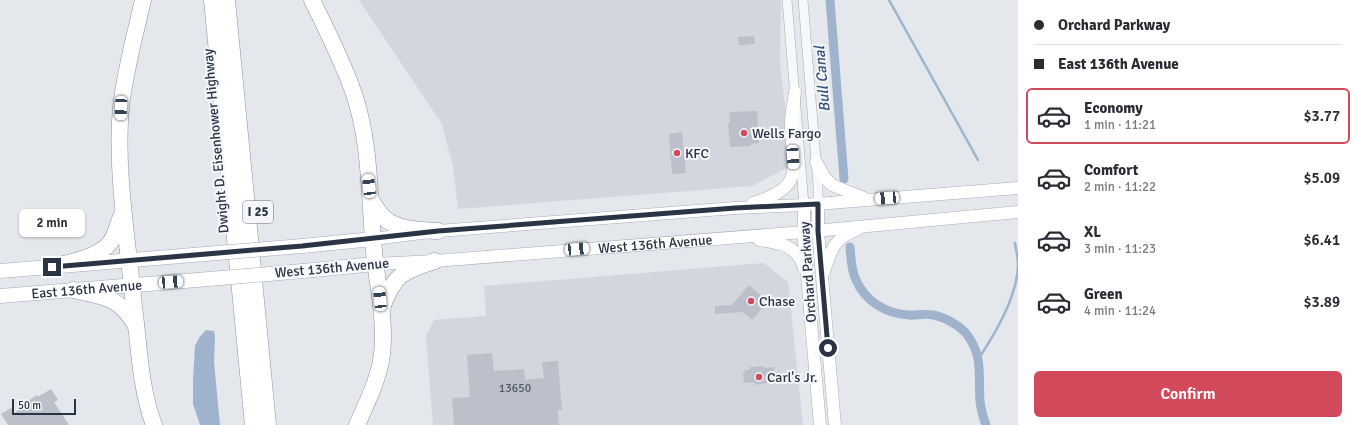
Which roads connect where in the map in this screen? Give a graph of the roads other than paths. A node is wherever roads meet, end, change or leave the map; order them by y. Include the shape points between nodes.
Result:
1 (143, 0) edge
2 (203, 0) edge
3 (212, 0) edge
4 (227, 0) edge
5 (237, 0) edge
6 (312, 0) edge
7 (788, 0) edge
8 (803, 0) edge
9 (795, 92) junction
10 (816, 162) junction
11 (1018, 188) edge
12 (371, 200) junction
13 (871, 200) junction
14 (818, 204) junction
15 (804, 205) junction
16 (124, 208) junction
17 (735, 208) junction
18 (1018, 212) edge
19 (866, 226) junction
20 (438, 231) junction
21 (818, 231) junction
22 (804, 232) junction
23 (738, 237) junction
24 (373, 239) junction
25 (193, 255) joint
26 (130, 260) junction
27 (435, 261) junction
28 (376, 264) junction
29 (52, 267) junction
30 (0, 271) edge
31 (808, 279) junction
32 (823, 279) junction
33 (197, 280) joint
34 (132, 285) junction
35 (73, 290) junction
36 (0, 296) edge
37 (381, 311) junction
38 (137, 327) junction
39 (154, 425) edge
40 (243, 425) edge
41 (253, 425) edge
42 (268, 425) edge
43 (278, 425) edge
44 (357, 425) edge
45 (820, 425) edge
46 (835, 425) edge

1 - 16 highway via 121,108 120,154
2 - 40 highway, Dwight D. Eisenhower Highway / I 25
3 - 41 highway
4 - 42 highway
5 - 43 highway, I 25
6 - 12 highway via 354,95 360,117
7 - 9 street, Orchard Parkway
8 - 10 street, Orchard Parkway
9 - 15 street, Orchard Parkway
9 - 17 main road via 791,121 794,169 792,178 778,193
10 - 13 main road via 832,185
10 - 14 street, Orchard Parkway
11 - 13 main road, West 136th Avenue
12 - 20 highway via 384,218 393,223 404,227
12 - 24 highway
13 - 14 main road, West 136th Avenue
14 - 15 main road, West 136th Avenue
14 - 21 main road, Orchard Parkway
15 - 17 main road, West 136th Avenue
15 - 22 main road, Orchard Parkway
16 - 26 highway
16 - 29 highway via 112,239 104,249 96,254
17 - 20 main road, West 136th Avenue
18 - 19 main road, West 136th Avenue
19 - 21 main road, West 136th Avenue
19 - 32 main road via 851,231 834,244
20 - 24 main road, West 136th Avenue
21 - 22 main road, West 136th Avenue
21 - 32 main road, Orchard Parkway
22 - 23 main road, West 136th Avenue
22 - 31 main road, Orchard Parkway
23 - 27 main road, West 136th Avenue
23 - 31 main road via 791,248 801,259
24 - 25 main road, West 136th Avenue, bridge
24 - 28 highway
25 - 26 main road, East 136th Avenue
26 - 29 main road, East 136th Avenue
26 - 34 highway
27 - 28 main road, West 136th Avenue
27 - 37 highway via 402,274 389,289
28 - 33 main road, West 136th Avenue, bridge
28 - 37 highway
29 - 30 main road, East 136th Avenue
31 - 45 main road, Orchard Parkway
32 - 46 main road, Orchard Parkway
33 - 34 main road, East 136th Avenue
34 - 35 main road, East 136th Avenue
34 - 38 highway
35 - 36 main road, East 136th Avenue
35 - 38 highway via 116,302 125,309
37 - 44 highway via 383,339 380,366
38 - 39 highway via 142,379 148,412

